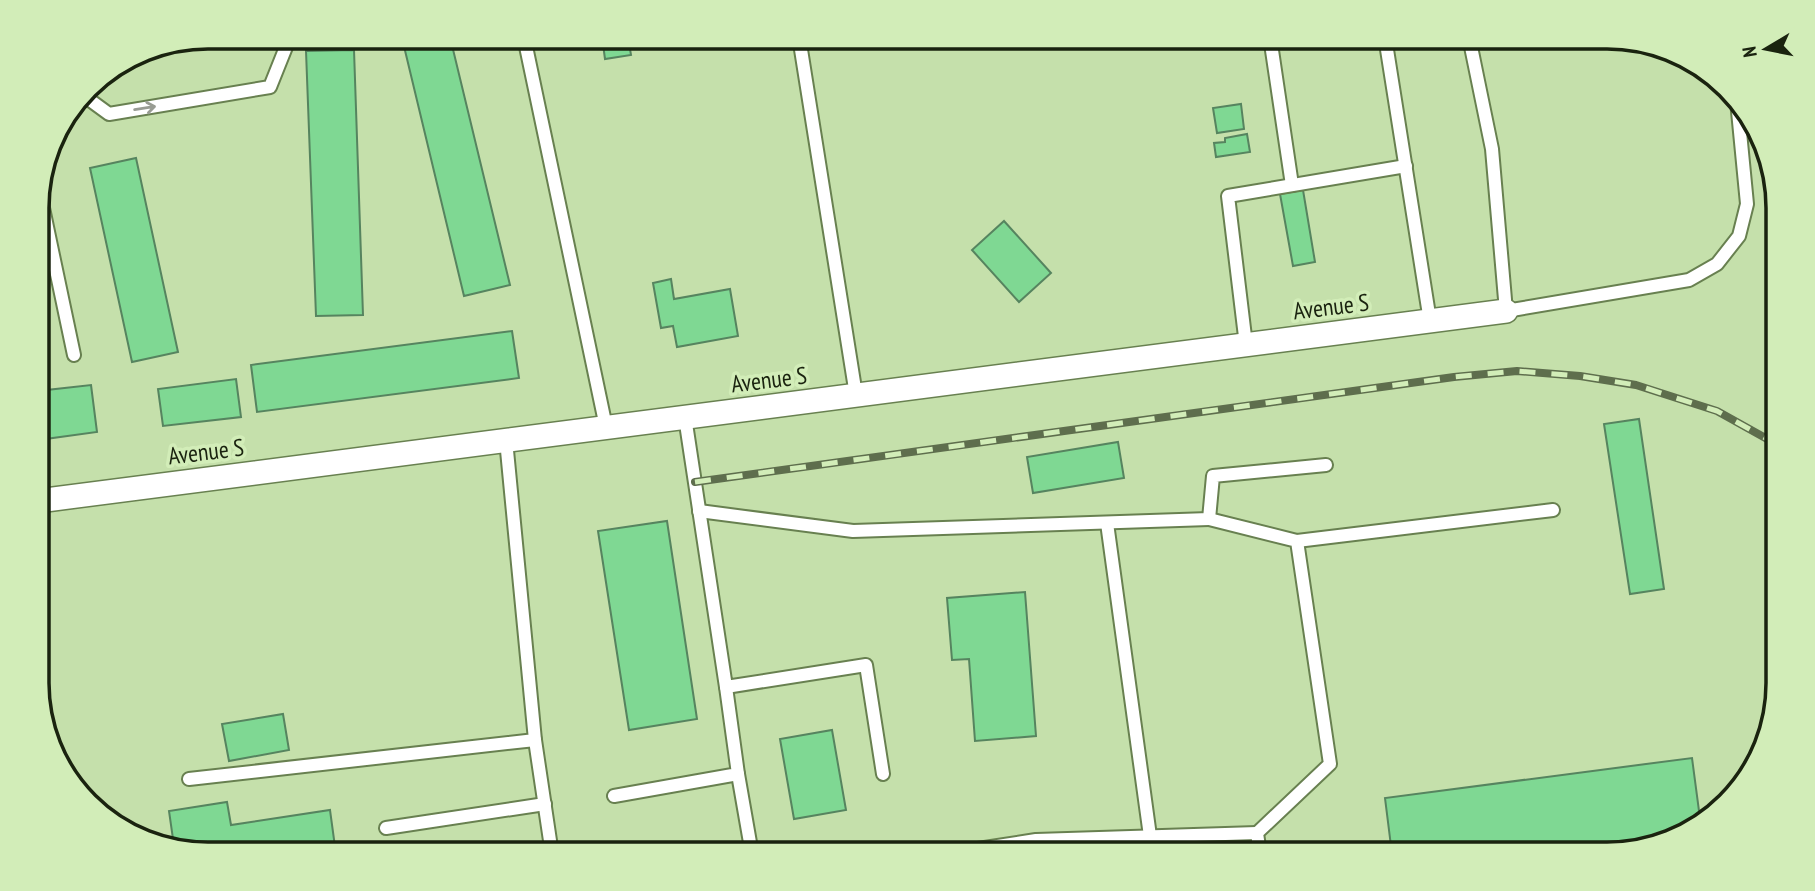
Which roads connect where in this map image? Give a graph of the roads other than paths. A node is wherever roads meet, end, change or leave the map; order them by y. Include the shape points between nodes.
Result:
1 (285, 49) edge
2 (527, 49) edge
3 (801, 49) edge
4 (1272, 49) edge
5 (1387, 49) edge
6 (1471, 49) edge
7 (91, 100) edge
8 (1739, 118) edge
9 (1406, 166) junction
10 (1292, 185) junction
11 (49, 236) edge
12 (1506, 311) junction
13 (1430, 321) junction
14 (1245, 345) junction
15 (74, 355) dead end
16 (856, 395) junction
17 (685, 417) junction
18 (606, 427) junction
19 (506, 440) junction
20 (1325, 465) dead end
21 (49, 499) edge
22 (1553, 510) dead end
23 (699, 511) junction
24 (1209, 519) junction
25 (1107, 523) junction
26 (1297, 541) junction
27 (726, 687) junction
28 (535, 740) junction
29 (738, 774) junction
30 (883, 774) dead end
31 (189, 779) dead end
32 (614, 796) dead end
33 (545, 804) junction
34 (386, 828) dead end
35 (1257, 832) junction
36 (1150, 836) junction
37 (550, 842) edge
38 (750, 842) edge
39 (1023, 842) edge
40 (1258, 842) edge

7 -> 1 lane via 109,114 270,87
2 - 18 lane
3 - 16 lane
4 - 10 lane
5 - 9 lane
6 - 12 lane via 1492,149
8 - 12 lane via 1747,204 1739,236 1717,264 1689,280
9 - 10 lane
9 - 13 lane
10 - 14 lane via 1228,196
11 - 15 lane
12 - 13 street, Avenue S
13 - 14 street, Avenue S
14 - 16 street, Avenue S
16 - 17 street, Avenue S
17 - 18 street, Avenue S
17 - 23 lane
18 - 19 street, Avenue S
19 - 21 street, Avenue S
19 - 28 lane
20 - 24 lane via 1213,476
22 - 26 lane
23 - 25 lane via 853,531
23 - 27 lane
24 - 25 lane
24 - 26 lane
25 - 36 lane
26 - 35 lane via 1330,764
27 - 29 lane
27 - 30 lane via 866,665
28 - 31 lane
28 - 33 lane
29 - 32 lane
29 - 38 lane
33 - 34 lane
33 - 37 lane
35 - 36 lane
35 - 40 lane
36 - 39 lane

